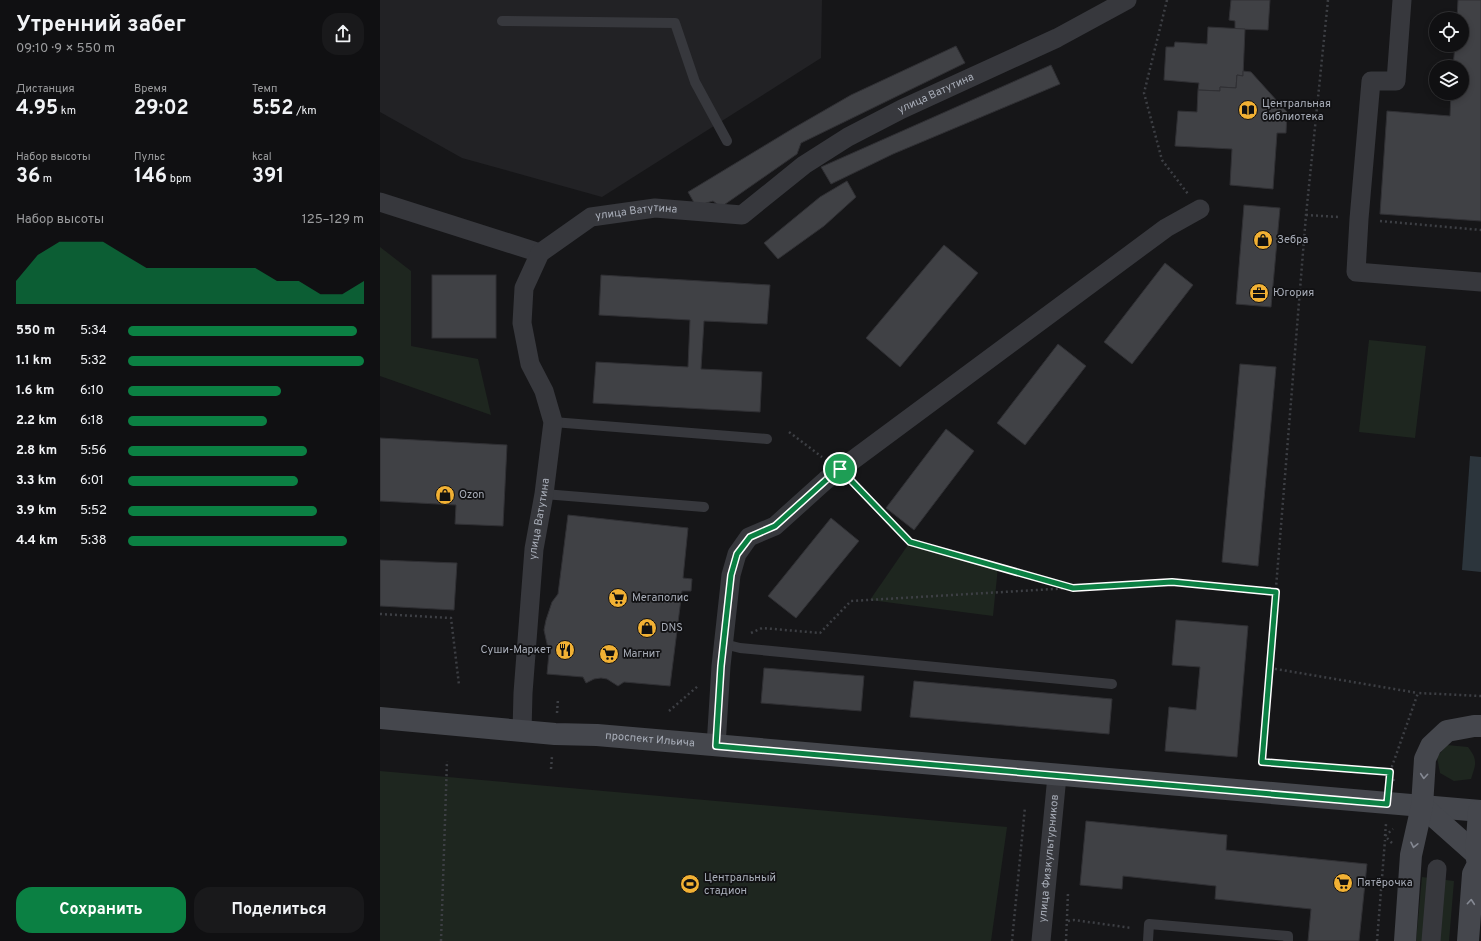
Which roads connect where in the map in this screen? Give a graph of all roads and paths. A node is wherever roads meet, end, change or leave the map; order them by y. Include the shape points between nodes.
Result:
1 (1128, 0) edge
2 (1166, 0) edge
3 (1328, 0) edge
4 (1402, 0) edge
5 (502, 21) dead end
6 (727, 141) dead end
7 (380, 202) edge
8 (1200, 209) joint
9 (1306, 215) junction
10 (1359, 219) junction
11 (1481, 230) edge
12 (540, 253) junction
13 (1481, 282) edge
14 (553, 422) junction
15 (789, 432) dead end
16 (767, 439) dead end
17 (840, 469) junction
18 (544, 494) junction
19 (704, 507) dead end
20 (1073, 588) junction
21 (1276, 592) junction
22 (380, 614) edge
23 (732, 646) junction
24 (721, 666) junction
25 (1270, 668) junction
26 (1112, 684) dead end
27 (460, 685) dead end
28 (1418, 693) junction
29 (1481, 696) edge
30 (669, 711) dead end
31 (380, 718) edge
32 (1481, 726) edge
33 (522, 731) junction
34 (716, 746) junction
35 (447, 761) dead end
36 (1390, 772) junction
37 (1057, 776) junction
38 (1387, 804) junction
39 (1422, 806) junction
40 (1025, 807) dead end
41 (1480, 811) edge
42 (1479, 854) edge
43 (1437, 869) dead end
44 (1068, 921) dead end
45 (1148, 930) junction
46 (441, 941) edge
47 (1012, 941) edge
48 (1041, 941) edge
49 (1148, 941) edge
50 (1288, 941) edge
51 (1377, 941) edge
52 (1404, 941) edge
53 (1431, 941) edge
54 (1468, 941) edge

1 - 12 street, улица Ватутина via 1057,38 902,109 848,137 804,165 742,215 655,208 591,217
2 - 8 path via 1144,93 1162,160
3 - 9 path
4 - 10 street via 1396,81 1371,81
5 - 6 lane via 675,23 695,82
7 - 12 street
8 - 17 street via 1166,228
9 - 10 path
9 - 21 path
10 - 11 path
10 - 13 street via 1356,272
12 - 14 street, улица Ватутина via 524,288 522,323 530,364 544,391
14 - 16 lane
14 - 18 street, улица Ватутина
15 - 17 path
17 - 20 path via 910,542
17 - 23 street via 775,526 750,537 737,554 731,575
18 - 19 lane
18 - 33 street, улица Ватутина via 534,549
20 - 21 path via 1172,582
20 - 23 path via 851,601 820,633 762,628 752,631 745,640
21 - 25 path
22 - 27 path via 451,618
23 - 24 street
23 - 26 lane
24 - 30 path
24 - 34 street
25 - 28 path
25 - 36 path via 1262,762
28 - 29 path
28 - 36 path
31 - 33 main road, проспект Ильича
32 -> 39 main road via 1447,731 1431,746 1425,759
33 - 34 main road, проспект Ильича
34 - 37 main road, проспект Ильича
35 - 46 path
36 - 38 path
37 - 38 main road, проспект Ильича
37 - 48 street, улица Физкультурников
38 - 39 main road, проспект Ильича
38 - 51 path
39 - 41 main road, проспект Ильича
39 - 42 main road
39 -> 52 main road via 1411,855
40 - 47 path
41 - 42 main road
54 -> 42 main road via 1473,874
43 - 53 street
44 - 45 path
45 - 49 lane
45 - 50 lane via 1149,924 1288,936

